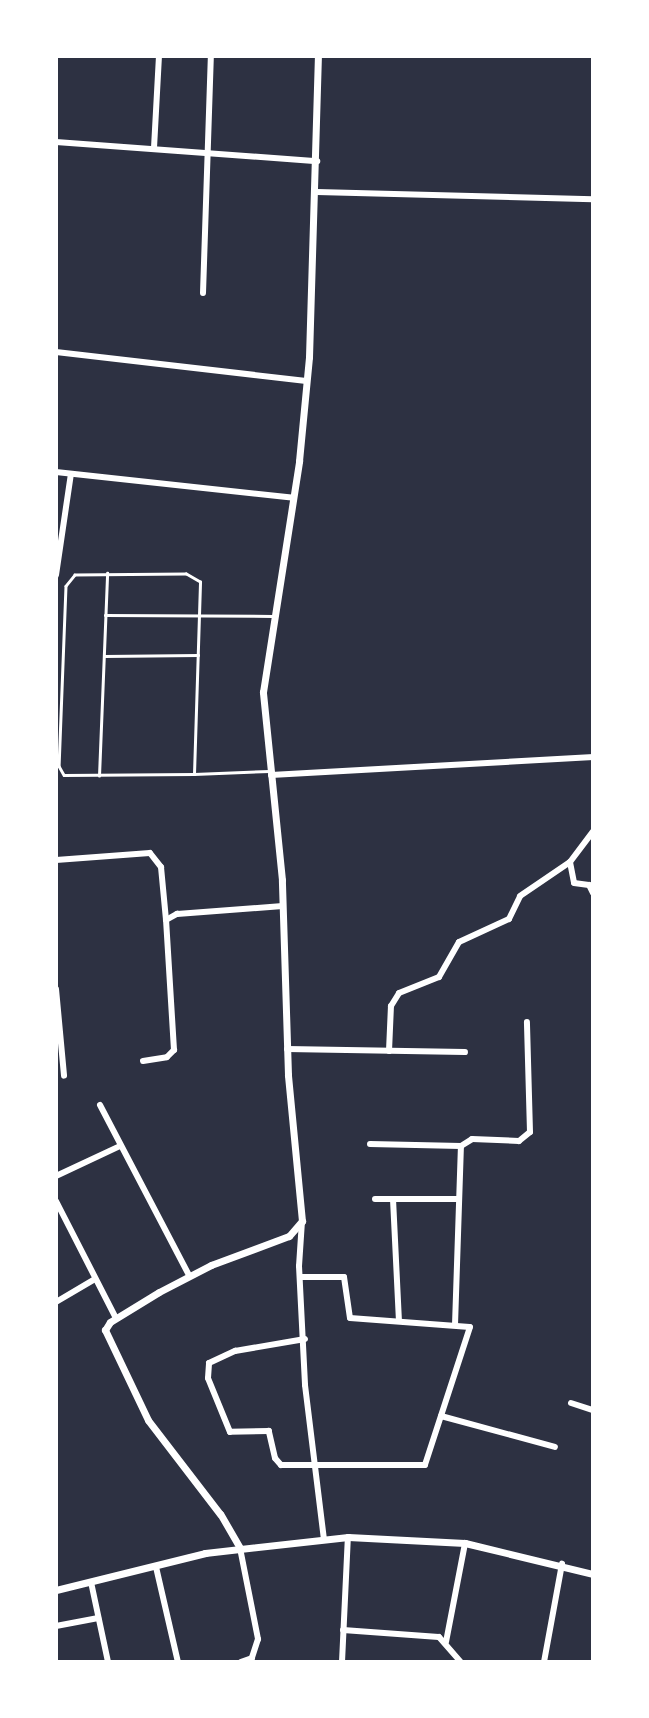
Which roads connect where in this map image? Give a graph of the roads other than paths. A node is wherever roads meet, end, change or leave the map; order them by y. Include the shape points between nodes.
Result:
1 (159, 56) edge
2 (211, 56) edge
3 (318, 56) edge
4 (56, 142) edge
5 (154, 148) junction
6 (209, 151) junction
7 (317, 161) junction
8 (317, 192) junction
9 (593, 198) edge
10 (203, 293) dead end
11 (56, 352) edge
12 (306, 381) junction
13 (56, 472) edge
14 (71, 474) junction
15 (294, 498) junction
16 (107, 573) junction
17 (56, 575) edge
18 (201, 614) junction
19 (105, 615) junction
20 (272, 616) junction
21 (199, 654) junction
22 (104, 656) junction
23 (593, 757) edge
24 (271, 773) junction
25 (194, 774) junction
26 (99, 776) junction
27 (593, 832) edge
28 (56, 860) edge
29 (570, 862) junction
30 (593, 893) edge
31 (283, 906) junction
32 (166, 920) junction
33 (56, 989) edge
34 (527, 1022) dead end
35 (287, 1049) junction
36 (389, 1051) junction
37 (465, 1052) dead end
38 (143, 1061) dead end
39 (64, 1076) dead end
40 (100, 1105) dead end
41 (370, 1144) dead end
42 (120, 1146) junction
43 (461, 1146) junction
44 (56, 1176) edge
45 (375, 1199) dead end
46 (393, 1199) junction
47 (460, 1199) junction
48 (56, 1200) edge
49 (302, 1221) junction
50 (189, 1275) junction
51 (300, 1277) junction
52 (95, 1279) junction
53 (56, 1302) edge
54 (116, 1318) junction
55 (399, 1321) junction
56 (454, 1325) junction
57 (305, 1339) junction
58 (571, 1403) dead end
59 (593, 1410) edge
60 (441, 1416) junction
61 (555, 1447) dead end
62 (314, 1463) junction
63 (348, 1537) junction
64 (324, 1539) junction
65 (465, 1543) junction
66 (240, 1548) junction
67 (562, 1564) junction
68 (156, 1567) junction
69 (593, 1574) edge
70 (91, 1582) junction
71 (56, 1590) edge
72 (98, 1618) junction
73 (56, 1626) edge
74 (343, 1630) junction
75 (446, 1642) junction
76 (108, 1662) edge
77 (178, 1662) edge
78 (241, 1662) edge
79 (342, 1662) edge
80 (461, 1662) edge
81 (544, 1662) edge

1 - 5 street
2 - 6 street
3 - 7 street
4 - 5 street
5 - 6 street
6 - 7 street
6 - 10 street
7 - 8 street
8 - 9 street
8 - 12 street
11 - 12 street
12 - 15 street
13 - 14 street
14 - 15 street
14 - 17 street
15 - 20 street
16 - 18 lane via 194,576 202,591
16 - 19 lane
16 - 26 lane via 75,575 66,586 59,766 68,777
18 - 19 lane
18 - 20 lane
18 - 21 lane
19 - 22 lane
20 - 24 street via 262,692
21 - 22 lane
21 - 25 lane
22 - 26 lane
23 - 24 street
24 - 25 lane
24 - 31 street
25 - 26 lane
27 - 29 street
28 - 32 street via 150,853 160,867
29 - 30 street via 574,883 589,885
29 - 36 street via 520,896 503,924 459,942 439,977 399,993 391,1006
31 - 32 street via 177,914
31 - 35 street
32 - 38 street via 174,1050 167,1057
33 - 39 street
34 - 43 street via 530,1132 519,1141 472,1139
35 - 36 street
35 - 49 street
36 - 37 street
40 - 42 street
41 - 43 street
42 - 44 street
42 - 50 street
43 - 47 street
45 - 46 street
46 - 47 street
46 - 55 street
47 - 56 street
48 - 52 street
49 - 50 street via 289,1236
49 - 51 street
50 - 54 street
51 - 55 street via 341,1276 350,1318
51 - 57 street
52 - 53 street
52 - 54 street
54 - 66 street via 105,1330 107,1339 148,1420 220,1514
55 - 56 street
56 - 60 street via 471,1330
57 - 62 street
57 - 62 street via 215,1357 206,1370 230,1432 269,1431 278,1464
58 - 59 street
60 - 61 street
60 - 62 street via 429,1460 418,1468
62 - 64 street
63 - 64 street
63 - 65 street
63 - 74 street
64 - 66 street
65 - 67 street
65 - 75 street
66 - 68 street
66 - 78 street via 258,1639 252,1658
67 - 69 street
67 - 81 street
68 - 70 street
68 - 77 street
70 - 71 street
70 - 72 street
72 - 73 street
72 - 76 street
74 - 75 street via 427,1635
74 - 79 street
75 - 80 street

